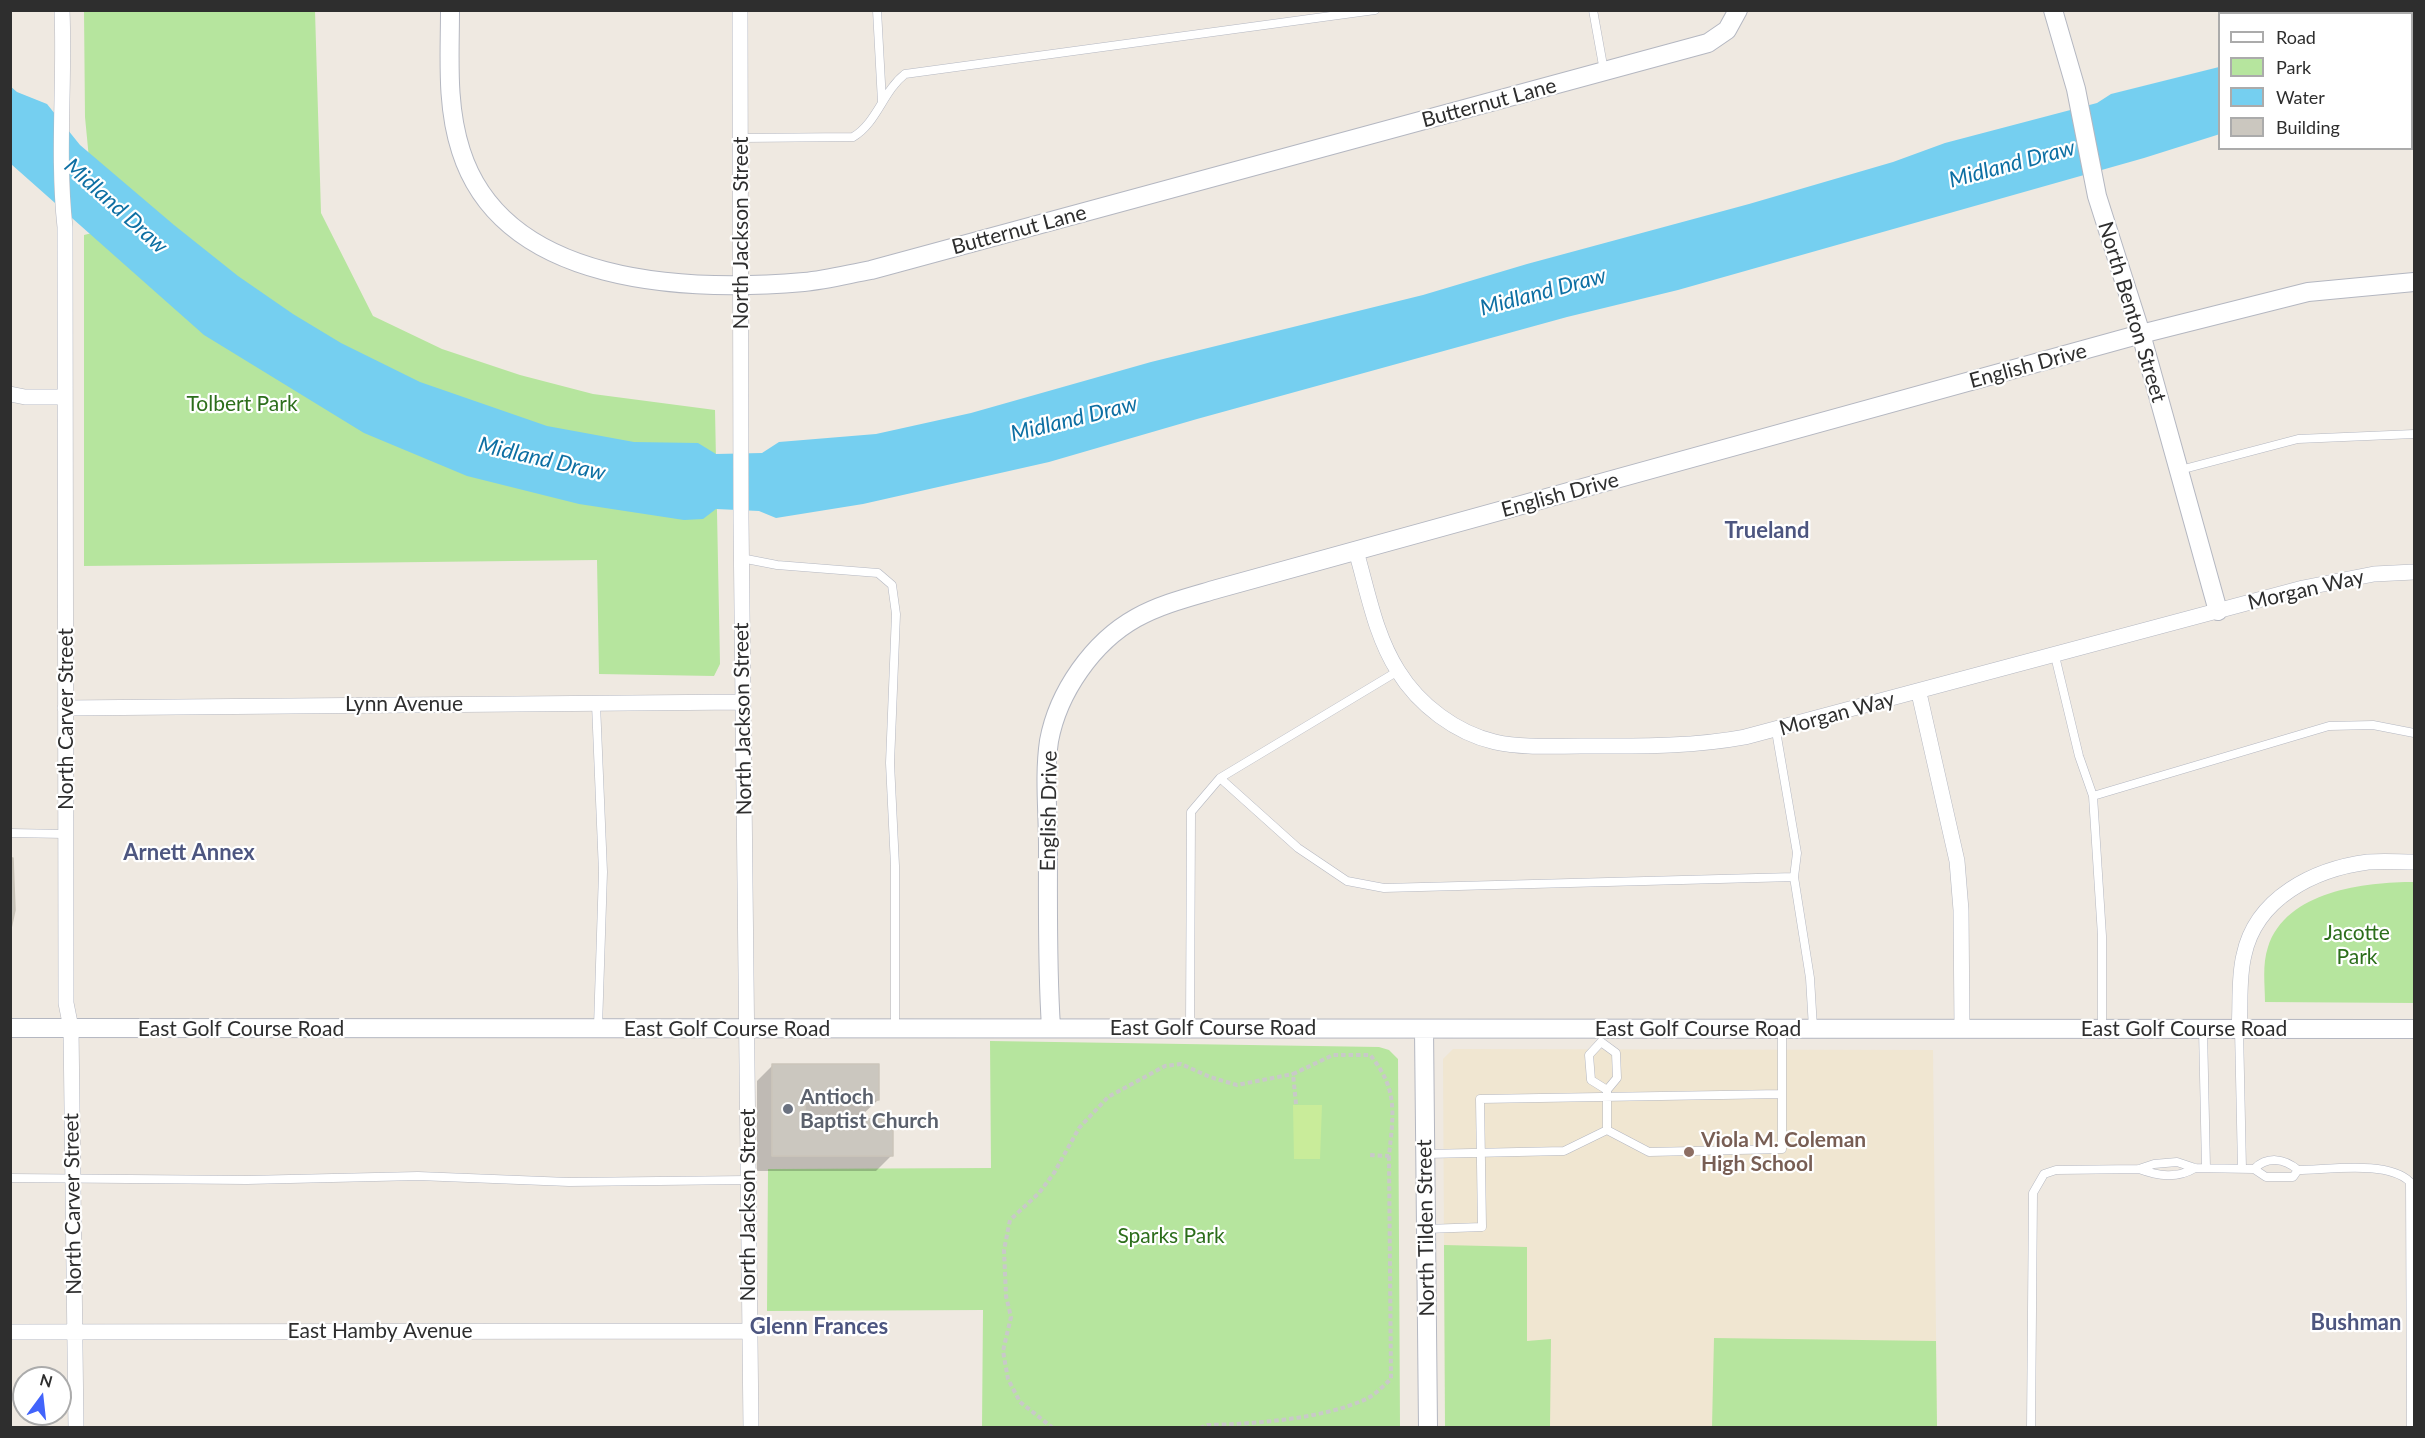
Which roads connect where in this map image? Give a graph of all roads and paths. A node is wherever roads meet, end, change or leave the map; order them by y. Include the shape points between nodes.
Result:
1 (62, 10) edge
2 (450, 10) edge
3 (740, 10) edge
4 (877, 10) edge
5 (1375, 10) edge
6 (1593, 10) edge
7 (1738, 10) edge
8 (2053, 10) edge
9 (1604, 71) junction
10 (882, 103) junction
11 (741, 138) junction
12 (2415, 282) edge
13 (742, 284) junction
14 (2141, 334) junction
15 (10, 394) edge
16 (65, 397) junction
17 (2415, 434) edge
18 (2177, 470) junction
19 (1356, 551) junction
20 (741, 558) junction
21 (2415, 572) edge
22 (2218, 611) junction
23 (2055, 656) junction
24 (1398, 671) junction
25 (1919, 693) junction
26 (743, 702) junction
27 (596, 704) junction
28 (65, 708) junction
29 (1776, 730) junction
30 (2415, 734) edge
31 (1220, 778) junction
32 (2093, 796) junction
33 (10, 833) edge
34 (66, 834) junction
35 (2415, 861) edge
36 (1794, 877) junction
37 (1052, 1027) junction
38 (10, 1028) edge
39 (71, 1028) junction
40 (896, 1028) junction
41 (1190, 1028) junction
42 (2102, 1028) junction
43 (598, 1029) junction
44 (747, 1029) junction
45 (1424, 1029) junction
46 (1782, 1029) junction
47 (1814, 1029) junction
48 (1962, 1029) junction
49 (2203, 1029) junction
50 (2239, 1029) junction
51 (2415, 1029) edge
52 (1601, 1036) junction
53 (1293, 1074) junction
54 (1606, 1094) junction
55 (1782, 1094) junction
56 (1296, 1104) dead end
57 (1607, 1130) junction
58 (1480, 1152) junction
59 (1425, 1154) junction
60 (1369, 1155) dead end
61 (1389, 1156) junction
62 (2195, 1168) junction
63 (2205, 1168) junction
64 (2139, 1169) junction
65 (2242, 1169) junction
66 (2254, 1169) junction
67 (2298, 1170) junction
68 (10, 1178) edge
69 (72, 1178) junction
70 (748, 1180) junction
71 (1426, 1229) junction
72 (74, 1331) junction
73 (749, 1331) junction
74 (10, 1332) edge
75 (76, 1428) edge
76 (750, 1428) edge
77 (1053, 1428) edge
78 (1200, 1428) edge
79 (1428, 1428) edge
80 (2031, 1428) edge
81 (2411, 1428) edge

1 - 16 street, North Carver Street
2 - 13 street, Butternut Lane via 450,93 461,151 476,184 502,217 528,240 589,267 672,281
3 - 11 street, North Jackson Street
4 - 10 lane
5 - 10 lane via 905,74 892,84
6 - 9 lane
7 - 9 street, Butternut Lane via 1727,30 1708,43
8 - 14 street, North Benton Street via 2076,89 2097,196
9 - 13 street, Butternut Lane via 871,270 806,282
10 - 11 lane via 864,131 853,138
11 - 13 street, North Jackson Street
12 - 14 street, English Drive via 2308,292
13 - 20 street, North Jackson Street
14 - 18 street, North Benton Street
14 - 19 street, English Drive
15 - 16 street
16 - 28 street, North Carver Street
17 - 18 lane via 2298,439
18 - 22 street, North Benton Street
19 - 24 street, Morgan Way via 1382,643
19 - 37 street, English Drive via 1150,611 1110,637 1076,677 1053,726 1048,754
20 - 26 street, North Jackson Street
20 - 40 lane via 777,566 878,573 892,585 896,614 890,763
21 - 22 street, Morgan Way via 2374,574 2326,583
22 - 23 street, Morgan Way
23 - 25 street, Morgan Way
23 - 32 lane via 2079,756
24 - 29 street, Morgan Way via 1433,712 1461,729 1495,742 1644,745 1724,741
24 - 31 lane
25 - 29 street, Morgan Way
25 - 48 street via 1957,861
26 - 27 street, Lynn Avenue
26 - 44 street, North Jackson Street
27 - 28 street, Lynn Avenue
27 - 43 lane via 603,872
28 - 34 street, North Carver Street
29 - 36 lane via 1797,853
30 - 32 lane via 2373,725 2329,726
31 - 36 lane via 1298,848 1347,882 1375,886
31 - 41 lane via 1191,812
32 - 42 lane via 2102,936
33 - 34 lane
34 - 39 street, North Carver Street via 66,1003
35 - 50 street via 2344,867 2302,883 2270,904 2254,923 2243,957
36 - 47 lane
37 - 40 street, East Golf Course Road
37 - 41 street, East Golf Course Road
38 - 39 street, East Golf Course Road
39 - 43 street, East Golf Course Road
39 - 69 street, North Carver Street
40 - 44 street, East Golf Course Road
41 - 45 street, East Golf Course Road
42 - 48 street, East Golf Course Road
42 - 49 street, East Golf Course Road
43 - 44 street, East Golf Course Road
44 - 70 street, North Jackson Street
45 - 52 street, East Golf Course Road
45 - 59 street, North Tilden Street
46 - 47 street, East Golf Course Road
46 - 52 street, East Golf Course Road
46 - 55 lane
47 - 48 street, East Golf Course Road
49 - 50 street, East Golf Course Road
49 - 63 lane
50 - 51 street, East Golf Course Road
50 - 65 lane
52 - 54 lane via 1616,1053 1617,1078
52 - 54 lane via 1589,1054 1591,1080
53 - 56 path
53 - 61 path via 1333,1055 1370,1055 1382,1070 1394,1103
53 - 77 path via 1237,1085 1181,1064 1165,1066 1108,1097 1079,1128 1039,1193 1010,1220 1004,1250 1011,1317 1003,1351 1008,1379 1020,1402
54 - 55 lane
54 - 57 lane
54 - 58 lane via 1480,1099
55 - 57 lane via 1782,1149 1649,1152
57 - 58 lane via 1564,1151
58 - 59 lane
58 - 71 lane via 1482,1227
59 - 71 street, North Tilden Street
60 - 61 path
61 - 78 path via 1391,1379 1368,1399 1318,1413 1258,1424
62 - 63 lane
62 - 64 lane via 2169,1162
62 - 64 lane via 2168,1175
63 - 65 lane
64 - 80 lane via 2056,1170 2044,1174 2033,1193
65 - 66 lane
66 - 67 lane via 2273,1177 2293,1176
66 - 67 lane via 2272,1159 2290,1163
67 - 81 lane via 2387,1169 2402,1173 2410,1182
68 - 69 lane
69 - 70 lane via 248,1180 418,1176 569,1182
69 - 72 street, North Carver Street
70 - 73 street, North Jackson Street
71 - 79 street, North Tilden Street
72 - 73 street, East Hamby Avenue
72 - 74 street, East Hamby Avenue
72 - 75 street, North Carver Street
73 - 76 street, North Jackson Street

